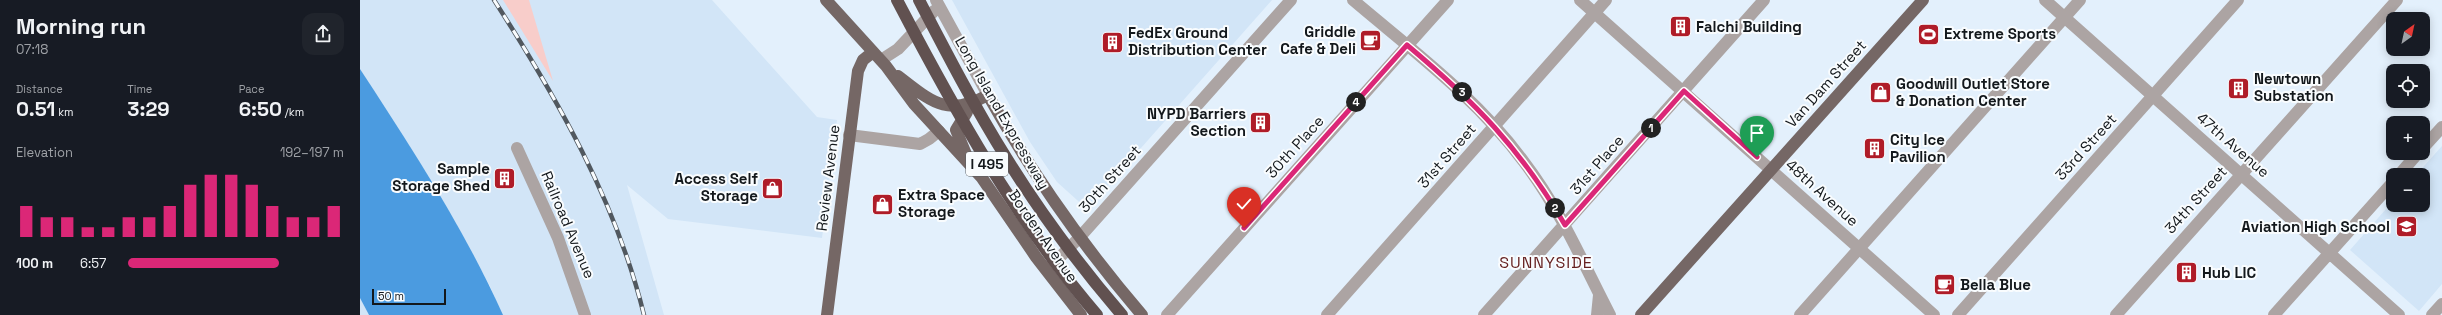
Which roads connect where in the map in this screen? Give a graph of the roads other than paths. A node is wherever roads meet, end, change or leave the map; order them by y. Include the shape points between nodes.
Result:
1 (826, 0) edge
2 (897, 0) edge
3 (919, 0) edge
4 (1291, 0) edge
5 (1353, 0) edge
6 (1448, 0) edge
7 (1580, 0) edge
8 (1606, 0) edge
9 (1764, 0) edge
10 (1923, 0) edge
11 (2045, 0) edge
12 (2080, 0) edge
13 (2238, 0) edge
14 (2397, 0) edge
15 (938, 3) edge
16 (1595, 13) junction
17 (2065, 18) junction
18 (1407, 45) junction
19 (880, 59) junction
20 (1684, 91) junction
21 (988, 95) junction
22 (2153, 96) junction
23 (972, 104) junction
24 (1494, 126) junction
25 (2442, 127) edge
26 (939, 131) junction
27 (850, 135) junction
28 (2430, 140) edge
29 (517, 148) dead end
30 (2412, 160) edge
31 (971, 165) junction
32 (2405, 168) edge
33 (1772, 169) junction
34 (2241, 174) junction
35 (2386, 190) edge
36 (1565, 225) junction
37 (1079, 238) junction
38 (1859, 248) junction
39 (2329, 253) junction
40 (1046, 271) junction
41 (1599, 294) junction
42 (2442, 304) edge
43 (585, 315) edge
44 (827, 315) edge
45 (1081, 315) edge
46 (1097, 315) edge
47 (1122, 315) edge
48 (1142, 315) edge
49 (1167, 315) edge
50 (1327, 315) edge
51 (1484, 315) edge
52 (1597, 315) edge
53 (1610, 315) edge
54 (1641, 315) edge
55 (1800, 315) edge
56 (1934, 315) edge
57 (1958, 315) edge
58 (2116, 315) edge
59 (2274, 315) edge
60 (2399, 315) edge
61 (2432, 315) edge

1 - 19 main road, Borden Avenue
2 - 46 highway, I 495 via 947,95 994,174 1045,250
3 - 47 highway, Long Island Expressway / I 495 via 971,98 1014,170 1079,263
4 - 37 street, 30th Street
5 - 18 street
6 - 18 street, 30th Place
7 - 16 street, 48th Avenue
8 - 16 street, 31st Street
9 - 20 street, 31st Place
10 - 33 main road, Van Dam Street
11 - 17 street, 47th Avenue
12 - 17 street
13 - 22 street, 33rd Street
14 - 34 street, 34th Street
15 - 19 street, Review Avenue via 898,49
15 - 21 street, Borden Avenue
16 - 20 street, 48th Avenue
16 - 24 street, 31st Street
17 - 22 street, 47th Avenue
17 - 38 street
18 - 24 street via 1467,97
18 - 49 street, 30th Place
19 - 23 main road, Borden Avenue via 934,102 958,106
19 - 26 main road, Borden Avenue via 914,104
19 - 27 main road, Review Avenue via 863,60 859,68
20 - 33 street, 48th Avenue
20 - 36 street, 31st Place
21 - 23 main road, Borden Avenue
21 - 37 main road, Borden Avenue via 1036,177
22 - 34 street, 47th Avenue
22 - 57 street, 33rd Street
23 - 26 main road
23 - 31 main road via 956,130
24 - 36 street via 1534,176
24 - 50 street, 31st Street
25 - 28 street
26 - 27 street via 920,144
26 - 31 main road, Borden Avenue
27 - 44 main road, Review Avenue
29 - 43 street, Railroad Avenue via 558,238
30 - 32 street
31 - 40 main road, Borden Avenue via 992,191
33 - 38 street, 48th Avenue
33 - 54 main road, Van Dam Street
34 - 39 street, 47th Avenue
34 - 58 street, 34th Street
35 - 39 street
36 - 41 street
36 - 51 street, 31st Place
37 - 40 street, 30th Street
37 - 48 main road, Borden Avenue
38 - 55 street
38 - 56 street, 48th Avenue
39 - 59 street
39 - 60 street, 47th Avenue
40 - 45 main road, Borden Avenue
41 - 52 street
41 - 53 street
42 - 61 street

